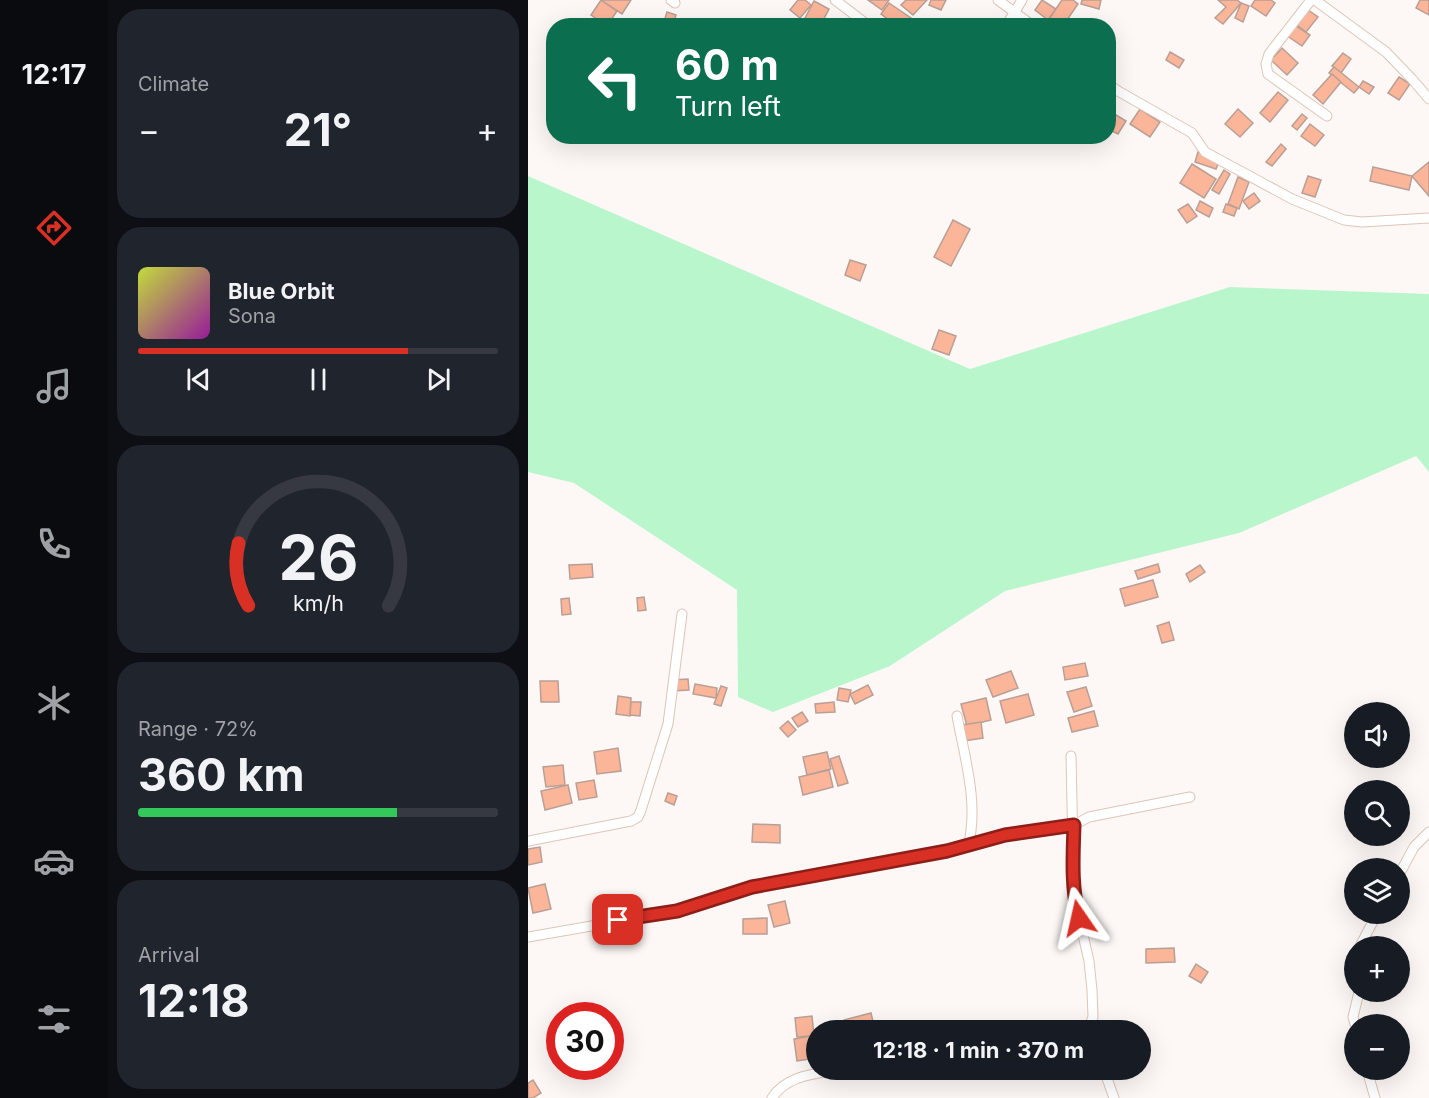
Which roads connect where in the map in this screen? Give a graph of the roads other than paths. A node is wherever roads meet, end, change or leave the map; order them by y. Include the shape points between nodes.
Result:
1 (836, 0) edge
2 (998, 0) edge
3 (1022, 0) edge
4 (1313, 0) edge
5 (1014, 12) junction
6 (859, 18) edge
7 (1011, 18) edge
8 (1023, 18) edge
9 (1116, 90) edge
10 (1429, 99) edge
11 (1327, 117) dead end
12 (1429, 218) edge
13 (682, 614) dead end
14 (957, 716) dead end
15 (1071, 756) dead end
16 (1190, 796) dead end
17 (1074, 825) junction
18 (1429, 832) edge
19 (528, 841) edge
20 (968, 847) junction
21 (1408, 858) edge
22 (528, 937) edge
23 (1092, 1020) edge
24 (806, 1076) edge
25 (1108, 1080) edge
26 (1370, 1080) edge
27 (772, 1098) edge
28 (1114, 1098) edge
29 (1375, 1098) edge

1 - 6 street
2 - 5 street
3 - 5 street
4 - 10 street via 1386,52
4 - 11 street via 1269,54 1266,64 1268,74
5 - 7 street
5 - 8 street
9 - 12 street via 1192,133 1205,152 1292,199 1344,220
13 - 19 street via 668,724 638,816 631,821
14 - 20 street via 972,804
15 - 17 street
16 - 17 street via 1089,817
17 - 20 street via 1005,835
17 - 23 street via 1074,896 1089,961
18 - 21 street
20 - 22 street via 752,887 677,911
24 - 27 street via 789,1080
25 - 28 street
26 - 29 street

